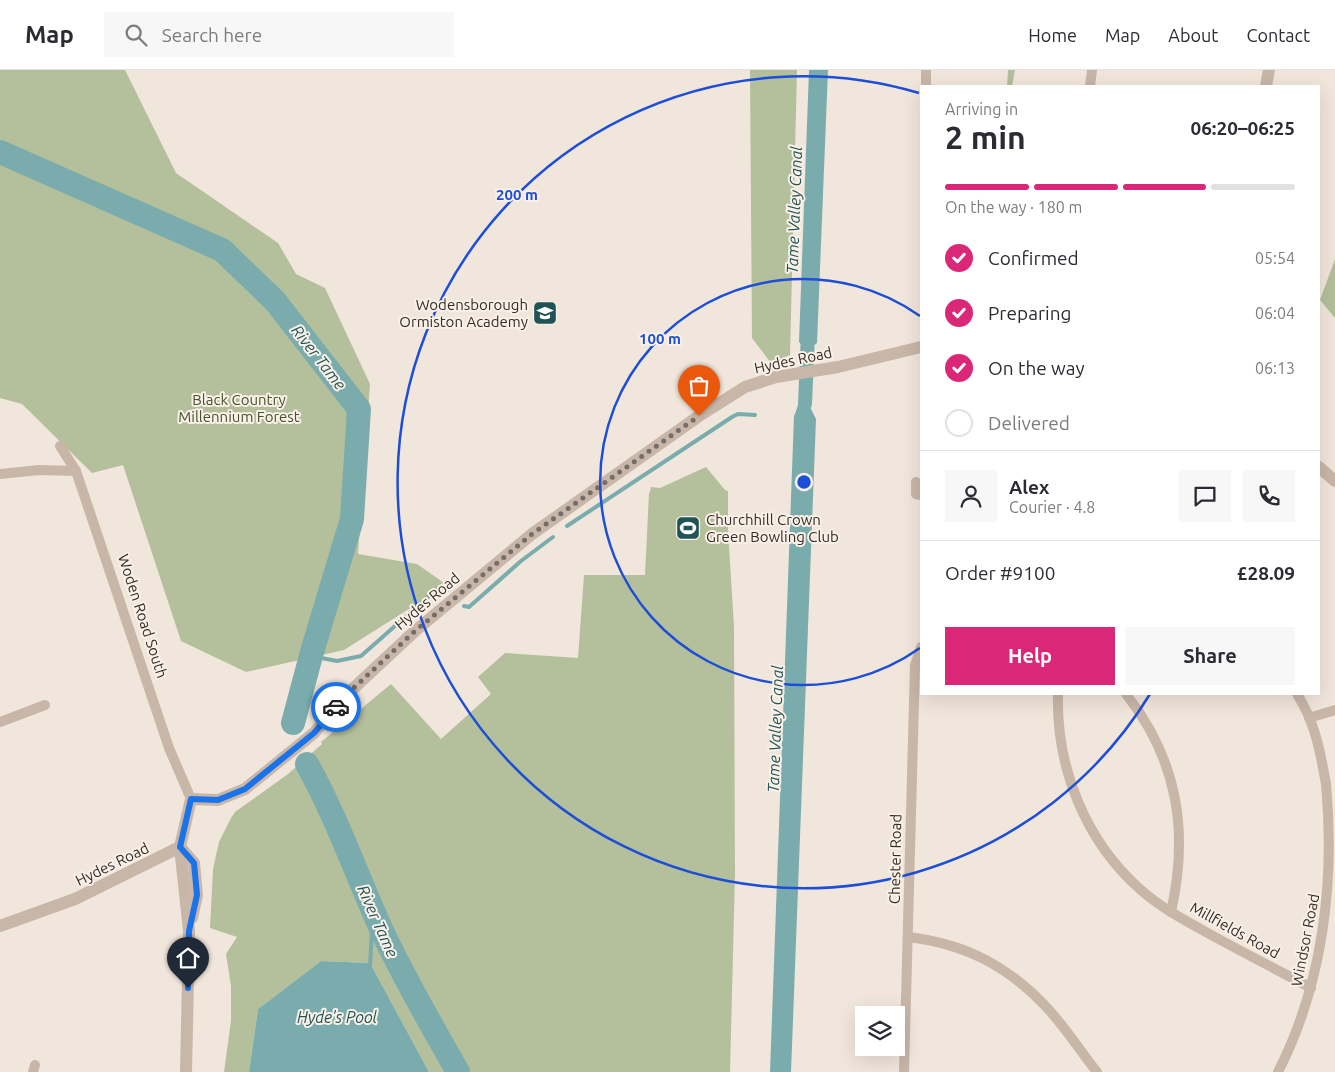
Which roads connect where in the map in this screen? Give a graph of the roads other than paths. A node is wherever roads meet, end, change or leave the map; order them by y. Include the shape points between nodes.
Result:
1 (926, 70) edge
2 (1092, 70) edge
3 (1269, 70) edge
4 (926, 85) edge
5 (1090, 85) edge
6 (1266, 85) edge
7 (920, 347) edge
8 (60, 446) dead end
9 (1320, 468) edge
10 (76, 471) junction
11 (0, 474) edge
12 (1335, 481) edge
13 (916, 482) dead end
14 (920, 495) edge
15 (920, 650) edge
16 (1058, 695) edge
17 (1127, 695) edge
18 (1298, 695) edge
19 (45, 705) dead end
20 (1335, 710) edge
21 (1310, 718) junction
22 (0, 722) edge
23 (191, 799) junction
24 (180, 847) junction
25 (1171, 912) junction
26 (0, 926) edge
27 (908, 937) junction
28 (1311, 988) junction
29 (186, 1072) edge
30 (904, 1072) edge
31 (1097, 1072) edge
32 (1278, 1072) edge

1 - 4 street
2 - 5 street
3 - 6 street
7 - 23 street, Hydes Road via 838,367 776,377 745,387 706,411 525,540 415,631 343,698 314,733 245,789 218,800
8 - 10 street, Woden Road South
9 - 12 street
10 - 11 street
10 - 23 street, Woden Road South via 169,748
13 - 14 street via 916,494
15 - 27 street, Chester Road via 915,665
16 - 25 street, Millfields Road via 1059,728 1066,768 1090,826 1127,876
17 - 25 street, Millfields Road via 1145,720 1163,756 1175,798 1179,862
18 - 21 street, Windsor Road
19 - 22 street
20 - 21 street
21 - 28 street, Windsor Road via 1324,770 1332,850 1325,930
23 - 24 street
24 - 26 street, Hydes Road via 75,899
24 - 29 street via 189,931
25 - 28 street, Millfields Road
27 - 30 street, Chester Road
27 - 31 street via 934,940 979,956 1024,984 1051,1012
28 - 32 street, Windsor Road via 1291,1046

